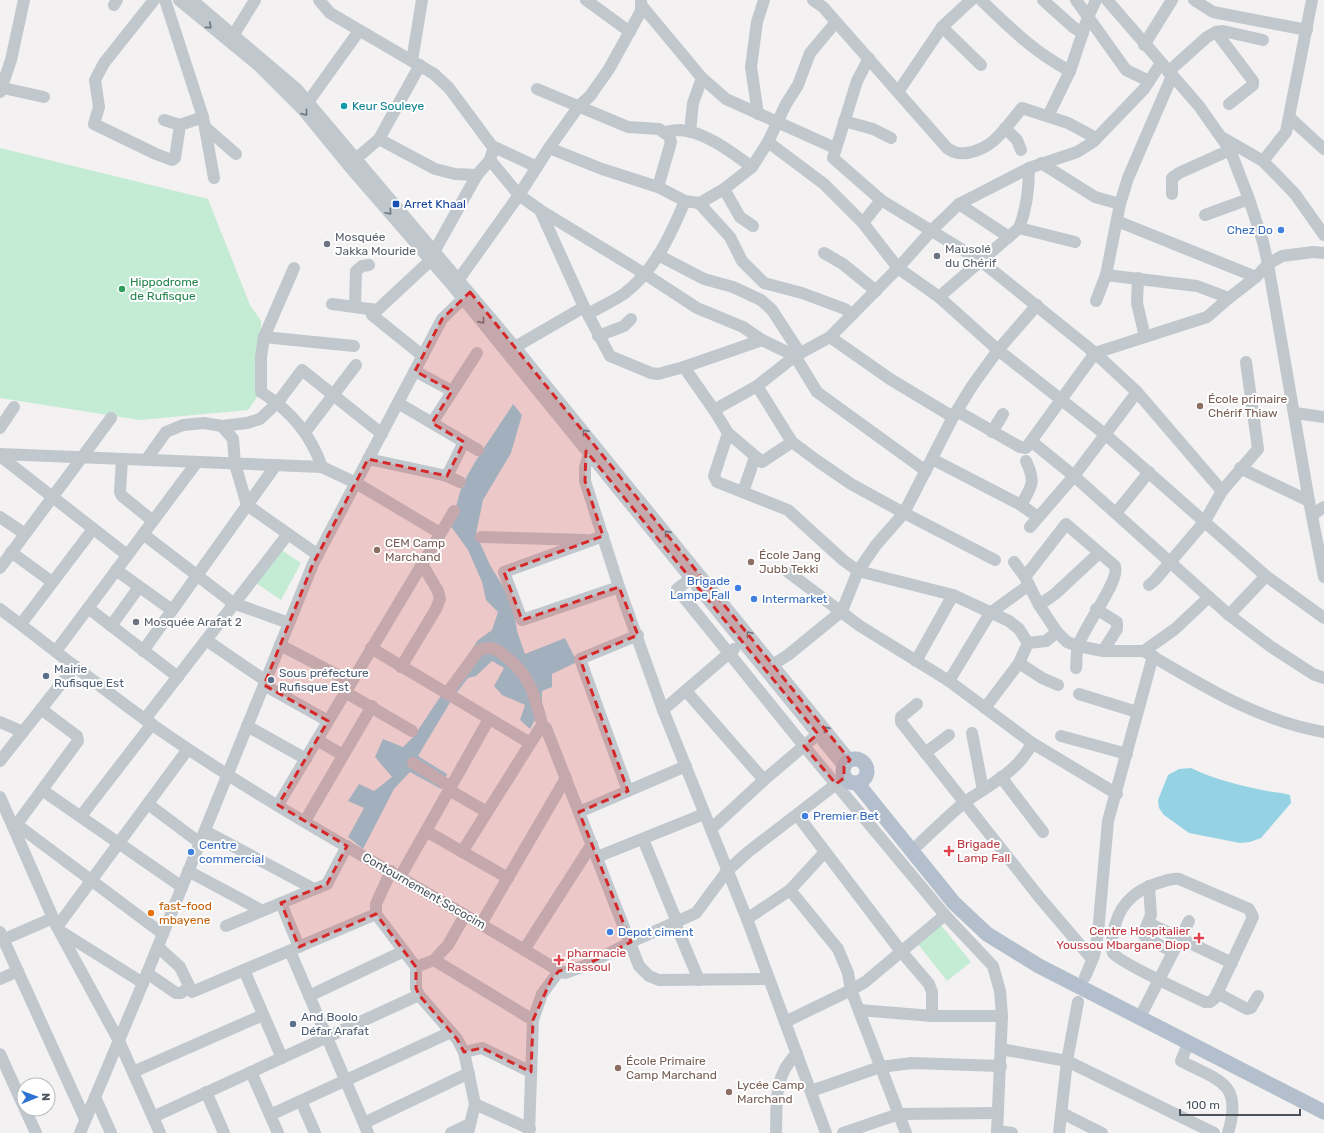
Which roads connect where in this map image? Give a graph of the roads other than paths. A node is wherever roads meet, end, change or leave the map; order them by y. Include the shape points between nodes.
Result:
1 (24, 0) edge
2 (154, 0) edge
3 (165, 0) edge
4 (179, 0) edge
5 (192, 0) edge
6 (255, 0) edge
7 (319, 0) edge
8 (422, 0) edge
9 (586, 0) edge
10 (764, 0) edge
11 (813, 0) edge
12 (981, 0) edge
13 (1043, 0) edge
14 (1076, 0) edge
15 (1096, 0) edge
16 (1106, 0) edge
17 (1172, 0) edge
18 (1194, 0) edge
19 (1312, 0) edge
20 (964, 2) edge
21 (642, 3) edge
22 (1088, 17) junction
23 (836, 22) junction
24 (942, 28) junction
25 (1307, 30) junction
26 (359, 31) junction
27 (630, 32) junction
28 (1216, 32) junction
29 (1083, 33) junction
30 (234, 34) junction
31 (1263, 40) dead end
32 (1144, 45) junction
33 (870, 58) junction
34 (416, 63) junction
35 (981, 65) dead end
36 (1167, 70) junction
37 (1070, 71) junction
38 (702, 78) junction
39 (1149, 81) junction
40 (537, 89) dead end
41 (1, 90) edge
42 (898, 92) junction
43 (44, 97) dead end
44 (308, 102) junction
45 (1229, 104) dead end
46 (579, 106) junction
47 (758, 114) junction
48 (1048, 116) junction
49 (1290, 118) junction
50 (164, 120) dead end
51 (844, 121) junction
52 (204, 122) junction
53 (778, 123) junction
54 (180, 125) junction
55 (1005, 128) junction
56 (665, 132) junction
57 (690, 132) junction
58 (891, 138) dead end
59 (1096, 138) junction
60 (1222, 138) junction
61 (379, 139) junction
62 (768, 142) junction
63 (1322, 143) edge
64 (492, 146) junction
65 (548, 148) junction
66 (835, 148) junction
67 (1021, 150) dead end
68 (1230, 150) junction
69 (236, 154) dead end
70 (490, 160) junction
71 (1263, 161) junction
72 (352, 162) junction
73 (1041, 163) junction
74 (537, 167) junction
75 (752, 167) junction
76 (1029, 168) junction
77 (477, 175) junction
78 (214, 178) dead end
79 (658, 188) junction
80 (724, 189) junction
81 (1172, 194) dead end
82 (519, 195) junction
83 (1249, 199) junction
84 (881, 200) junction
85 (685, 201) junction
86 (699, 203) junction
87 (959, 204) junction
88 (1120, 204) junction
89 (540, 210) junction
90 (1205, 214) dead end
91 (1117, 221) junction
92 (863, 223) junction
93 (752, 226) dead end
94 (1018, 228) junction
95 (932, 230) junction
96 (1324, 235) edge
97 (1009, 237) junction
98 (1075, 242) dead end
99 (824, 253) dead end
100 (1324, 253) edge
101 (433, 255) junction
102 (658, 255) junction
103 (981, 261) junction
104 (369, 264) dead end
105 (1268, 264) junction
106 (294, 268) dead end
107 (898, 268) junction
108 (645, 274) junction
109 (1106, 275) junction
110 (1256, 277) junction
111 (1138, 278) junction
112 (459, 279) junction
113 (876, 291) junction
114 (466, 295) junction
115 (939, 297) junction
116 (1228, 298) junction
117 (1096, 301) dead end
118 (332, 304) dead end
119 (1037, 305) junction
120 (354, 307) junction
121 (377, 310) junction
122 (586, 310) junction
123 (852, 315) junction
124 (631, 319) dead end
125 (598, 336) junction
126 (264, 337) junction
127 (830, 337) junction
128 (1145, 337) junction
129 (762, 340) junction
130 (354, 346) dead end
131 (515, 347) junction
132 (998, 350) junction
133 (477, 353) dead end
134 (1095, 353) junction
135 (798, 354) junction
136 (423, 356) junction
137 (1246, 362) dead end
138 (356, 364) dead end
139 (684, 367) junction
140 (415, 371) junction
141 (757, 386) junction
142 (452, 391) junction
143 (1137, 392) junction
144 (332, 395) junction
145 (1062, 399) junction
146 (278, 402) junction
147 (398, 403) junction
148 (14, 407) dead end
149 (714, 410) junction
150 (1295, 413) junction
151 (955, 414) junction
152 (1003, 414) dead end
153 (1324, 417) edge
154 (111, 418) dead end
155 (432, 423) junction
156 (222, 426) junction
157 (0, 428) edge
158 (305, 432) junction
159 (992, 432) junction
160 (728, 433) junction
161 (382, 434) junction
162 (1106, 435) junction
163 (1032, 441) junction
164 (464, 442) junction
165 (792, 442) junction
166 (478, 450) dead end
167 (589, 454) junction
168 (0, 455) edge
169 (82, 457) junction
170 (755, 457) junction
171 (122, 459) junction
172 (368, 459) junction
173 (932, 459) junction
174 (146, 460) junction
175 (1026, 461) dead end
176 (197, 462) junction
177 (235, 464) junction
178 (276, 465) junction
179 (322, 467) junction
180 (1240, 468) junction
181 (926, 471) junction
182 (1149, 472) junction
183 (446, 476) junction
184 (1074, 476) junction
185 (460, 482) dead end
186 (356, 483) junction
187 (1222, 491) junction
188 (743, 492) junction
189 (52, 498) junction
190 (1309, 501) junction
191 (247, 505) junction
192 (1021, 505) junction
193 (1324, 507) edge
194 (454, 511) dead end
195 (904, 513) junction
196 (1116, 513) junction
197 (1312, 515) junction
198 (0, 517) edge
199 (153, 521) junction
200 (1205, 521) junction
201 (93, 529) junction
202 (440, 533) junction
203 (25, 534) junction
204 (143, 534) junction
205 (288, 534) junction
206 (481, 537) dead end
207 (597, 538) junction
208 (11, 552) junction
209 (1099, 553) junction
210 (127, 555) junction
211 (318, 555) junction
212 (995, 560) dead end
213 (1014, 562) dead end
214 (1170, 562) junction
215 (422, 564) junction
216 (0, 568) edge
217 (116, 570) junction
218 (858, 570) junction
219 (788, 572) dead end
220 (198, 575) junction
221 (1266, 576) junction
222 (1324, 576) edge
223 (690, 579) junction
224 (1027, 581) junction
225 (52, 582) junction
226 (1149, 585) dead end
227 (139, 587) junction
228 (619, 587) junction
229 (953, 595) junction
230 (1209, 598) junction
231 (233, 603) junction
232 (1039, 605) junction
233 (88, 608) junction
234 (0, 609) edge
235 (1096, 609) junction
236 (172, 610) junction
237 (842, 611) junction
238 (990, 613) junction
239 (1229, 615) junction
240 (1324, 618) edge
241 (289, 623) junction
242 (20, 624) junction
243 (111, 626) junction
244 (1057, 632) junction
245 (638, 635) junction
246 (206, 640) junction
247 (742, 643) junction
248 (1028, 643) junction
249 (280, 645) junction
250 (1078, 646) junction
251 (371, 648) junction
252 (56, 651) junction
253 (143, 651) junction
254 (1103, 651) junction
255 (729, 654) junction
256 (1149, 654) junction
257 (916, 661) junction
258 (1019, 663) junction
259 (774, 664) junction
260 (75, 666) junction
261 (401, 667) junction
262 (1076, 668) dead end
263 (178, 677) junction
264 (1324, 678) edge
265 (949, 681) junction
266 (265, 683) junction
267 (1058, 685) dead end
268 (348, 687) junction
269 (686, 692) junction
270 (447, 693) junction
271 (1079, 694) dead end
272 (917, 704) dead end
273 (372, 706) junction
274 (984, 708) junction
275 (41, 709) junction
276 (663, 710) junction
277 (1137, 712) junction
278 (489, 719) junction
279 (328, 721) junction
280 (0, 722) edge
281 (148, 722) junction
282 (247, 726) junction
283 (543, 727) junction
284 (412, 731) dead end
285 (23, 732) junction
286 (1324, 732) edge
287 (972, 733) dead end
288 (818, 734) junction
289 (949, 735) dead end
290 (1061, 736) dead end
291 (317, 740) junction
292 (530, 743) junction
293 (1032, 743) junction
294 (804, 746) junction
295 (188, 750) junction
296 (925, 753) junction
297 (1127, 754) junction
298 (343, 755) junction
299 (306, 760) junction
300 (0, 761) edge
301 (413, 763) dead end
302 (686, 766) junction
303 (228, 774) junction
304 (849, 775) junction
305 (1001, 777) junction
306 (566, 778) junction
307 (764, 780) junction
308 (450, 788) junction
309 (42, 790) junction
310 (983, 790) junction
311 (628, 792) junction
312 (1117, 794) junction
313 (0, 797) edge
314 (964, 803) junction
315 (148, 804) junction
316 (278, 805) junction
317 (487, 812) junction
318 (578, 812) junction
319 (704, 814) junction
320 (81, 816) junction
321 (798, 816) junction
322 (305, 821) junction
323 (15, 826) junction
324 (711, 830) junction
325 (205, 831) junction
326 (426, 831) junction
327 (1044, 832) dead end
328 (643, 839) junction
329 (119, 843) junction
330 (200, 843) junction
331 (592, 844) junction
332 (918, 844) junction
333 (347, 846) junction
334 (462, 852) junction
335 (825, 852) junction
336 (597, 857) junction
337 (188, 871) junction
338 (727, 872) junction
339 (396, 874) junction
340 (508, 878) junction
341 (92, 880) junction
342 (1149, 886) junction
343 (182, 887) junction
344 (314, 890) junction
345 (790, 890) junction
346 (281, 902) junction
347 (261, 910) junction
348 (376, 914) junction
349 (465, 915) junction
350 (945, 915) junction
351 (747, 919) junction
352 (1189, 920) dead end
353 (676, 922) junction
354 (1148, 923) junction
355 (481, 924) junction
356 (57, 925) junction
357 (226, 926) dead end
358 (163, 934) junction
359 (1, 938) edge
360 (1180, 938) junction
361 (631, 942) junction
362 (158, 947) junction
363 (295, 949) junction
364 (524, 950) junction
365 (900, 950) junction
366 (404, 951) junction
367 (1173, 952) junction
368 (1092, 959) junction
369 (434, 960) junction
370 (1232, 963) junction
371 (416, 967) junction
372 (244, 970) junction
373 (18, 971) junction
374 (559, 971) junction
375 (145, 978) junction
376 (1085, 978) junction
377 (1160, 978) junction
378 (0, 979) edge
379 (699, 980) junction
380 (769, 980) junction
381 (189, 987) junction
382 (851, 990) junction
383 (1217, 994) junction
384 (420, 995) junction
385 (310, 996) junction
386 (1258, 996) dead end
387 (1078, 1002) dead end
388 (859, 1010) junction
389 (1142, 1013) junction
390 (263, 1015) junction
391 (932, 1016) junction
392 (1002, 1016) junction
393 (533, 1020) junction
394 (785, 1022) junction
395 (451, 1032) junction
396 (327, 1037) junction
397 (119, 1040) junction
398 (1189, 1042) junction
399 (1001, 1049) junction
400 (464, 1052) junction
401 (0, 1054) edge
402 (797, 1054) junction
403 (282, 1058) junction
404 (1067, 1061) junction
405 (1001, 1066) junction
406 (880, 1067) junction
407 (133, 1072) junction
408 (251, 1072) junction
409 (531, 1072) junction
410 (469, 1073) junction
411 (346, 1081) junction
412 (16, 1090) edge
413 (811, 1091) junction
414 (206, 1092) junction
415 (95, 1097) junction
416 (1324, 1100) edge
417 (301, 1101) junction
418 (476, 1104) junction
419 (1324, 1112) edge
420 (998, 1113) junction
421 (1062, 1113) junction
422 (899, 1114) junction
423 (270, 1115) junction
424 (28, 1117) edge
425 (153, 1117) junction
426 (85, 1119) junction
427 (366, 1128) edge
428 (469, 1128) edge
429 (529, 1131) edge
430 (997, 1132) edge
431 (36, 1133) edge
432 (80, 1133) edge
433 (111, 1133) edge
434 (160, 1133) edge
435 (224, 1133) edge
436 (278, 1133) edge
437 (315, 1133) edge
438 (451, 1133) edge
439 (776, 1133) edge
440 (826, 1133) edge
441 (843, 1133) edge
442 (906, 1133) edge
443 (1012, 1133) edge
444 (1059, 1133) edge
445 (1102, 1133) edge
446 (1214, 1133) edge
447 (1228, 1133) edge

1 - 41 street
2 - 54 street via 97,74 95,80 99,107 94,124 172,160 175,158
3 - 52 street
4 -> 72 street via 280,86
5 - 30 street
6 - 30 street
7 - 26 street via 330,13
8 - 34 street
9 - 27 street
10 - 47 street via 757,22 751,67
11 - 23 street
12 - 37 street via 1023,41 1052,62
13 - 29 street via 1072,27
14 - 22 street
15 - 22 street
16 - 32 street
17 - 32 street
18 - 25 street via 1213,12
19 - 25 street
20 - 24 street
21 - 27 street
21 - 38 street
22 - 29 street
22 - 39 street via 1126,70
23 - 33 street
23 - 53 street via 810,53 798,85
24 - 35 street
24 - 42 street
25 - 49 street
26 - 34 street
26 - 44 street
27 - 46 street via 609,69 590,96
28 - 31 street via 1224,31
28 - 36 street
28 - 45 street via 1253,80 1253,85
29 - 37 street
30 - 44 street via 289,81
32 - 36 street
33 - 42 street
33 - 51 street via 857,81
34 - 61 street
34 - 64 street via 434,74 449,88
36 - 39 street
36 - 60 street via 1199,106
36 - 88 street
37 - 48 street
38 - 47 street via 726,99
38 - 57 street via 693,103
39 - 59 street
40 - 46 street
41 - 43 street
42 - 55 street via 953,153 962,154 986,148
44 - 72 street
46 - 56 street via 628,127 659,129
46 - 65 street
47 - 53 street
48 - 55 street via 1022,108
48 - 59 street
49 - 63 street
49 - 71 street via 1286,132
50 - 54 street
51 - 58 street via 873,129
51 - 66 street
52 - 54 street
52 - 69 street
52 - 78 street
53 - 62 street
53 - 66 street
55 - 67 street via 1017,140
56 - 57 street
56 - 79 street via 671,142
57 - 75 street via 724,148
59 - 73 street via 1077,152
60 - 68 street
60 - 71 street
61 - 72 street
61 - 77 street via 434,169 455,174
62 - 75 street
62 - 92 street via 824,184
64 - 70 street
64 - 74 street
65 - 74 street
65 - 79 street
66 - 84 street via 834,158
68 - 81 street via 1179,172 1172,178
68 - 83 street
70 - 77 street
70 - 82 street
71 - 96 street via 1295,194
72 - 101 street
73 - 76 street
73 - 88 street via 1095,197
74 - 82 street
75 - 80 street
76 - 87 street
76 - 94 street via 1025,214
77 - 101 street
79 - 85 street
80 - 86 street
80 - 93 street via 740,217
82 - 89 street
82 - 112 street
83 - 90 street
83 - 105 street
84 - 92 street
84 - 95 street
85 - 86 street
85 - 102 street via 670,238
86 - 123 street via 730,237 742,261 764,283 802,292 846,309
87 - 95 street
87 - 97 street
88 - 91 street
89 - 108 street
89 - 122 street
91 - 109 street
91 - 110 street
92 - 107 street
94 - 97 street
94 - 98 street
95 - 103 street
95 - 107 street
97 - 103 street
99 - 113 street via 843,264
100 - 105 street via 1282,256
101 - 112 street
101 - 114 street
101 - 121 street
102 - 108 street
102 - 135 street via 704,279 733,287 761,300 772,310
103 - 115 street
103 - 119 street
104 - 120 street via 356,271
105 - 110 street
105 - 150 street
106 - 126 street
107 - 113 street
107 - 115 street
108 - 122 street via 626,292
108 - 129 street via 696,308 743,327
109 - 111 street
109 - 117 street
110 - 116 street
111 - 116 street via 1197,286
111 - 128 street via 1137,303
112 - 114 street
113 - 123 street
114 - 131 street
114 - 136 street via 442,319
114 -> 167 street
115 - 132 street
116 - 128 street via 1207,317
118 - 120 street
119 - 132 street
119 - 134 street
120 - 121 street
121 - 136 street via 372,317
122 - 125 street
122 - 131 street
123 - 127 street
124 - 125 street via 624,326
125 - 139 street via 610,356 653,374
126 - 130 street
126 - 146 street via 261,392
127 - 135 street
127 - 151 street via 890,379
128 - 134 street
129 - 135 street
129 - 139 street
259 -> 131 street
132 - 145 street
132 - 151 street
133 - 142 street
134 - 143 street
134 - 145 street
135 - 141 street
135 - 181 street via 817,392
136 - 140 street
137 - 180 street via 1258,449
138 - 144 street
139 - 149 street
140 - 142 street
140 - 147 street
141 - 149 street
141 - 165 street
142 - 155 street
143 - 162 street
143 - 187 street
144 - 146 street via 302,370
144 - 158 street
144 - 161 street
145 - 162 street
145 - 163 street
146 - 156 street via 260,419
146 - 158 street
147 - 155 street
147 - 161 street
148 - 157 street
149 - 160 street
150 - 153 street
150 - 190 street
151 - 159 street
151 - 173 street
152 - 159 street
154 - 169 street
155 - 164 street
156 - 174 street via 204,423 183,425 166,432
156 - 177 street via 233,439
158 - 179 street via 316,450
159 - 163 street via 1023,449
160 - 170 street
160 - 188 street via 715,478 720,484
161 - 172 street
162 - 182 street
162 - 184 street
163 - 184 street
164 - 166 street
164 - 183 street
165 - 170 street via 765,462
165 - 195 street via 851,484
167 - 207 street via 585,467 585,481
167 - 223 street
168 - 169 street
168 - 189 street
169 - 171 street
169 - 189 street
170 - 188 street
171 - 174 street
171 - 199 street via 120,492
172 - 183 street
172 - 186 street
173 - 181 street
173 - 192 street
174 - 176 street
175 - 192 street via 1033,474 1033,482
176 - 177 street
176 - 199 street
177 - 178 street
177 - 191 street
178 - 179 street
178 - 191 street
179 - 186 street
180 - 187 street
180 - 190 street
181 - 195 street
182 - 196 street
182 - 200 street
183 - 185 street
184 - 192 street via 1034,522
184 - 196 street
186 - 202 street
186 - 211 street
187 - 200 street
188 - 218 street via 788,510 843,560
189 - 201 street
189 - 203 street
190 - 197 street
191 - 205 street
191 - 220 street
193 - 197 street
194 - 202 street
195 - 212 street
195 - 218 street
196 - 214 street
197 - 222 street
198 - 203 street
199 - 204 street
200 - 214 street
200 - 221 street
201 - 210 street
201 - 225 street
202 - 215 street
203 - 208 street
204 - 210 street
204 - 220 street
205 - 211 street
205 - 231 street
206 - 207 street
207 - 228 street
207 - 228 street via 504,572 522,620
208 - 216 street
208 - 225 street
209 - 224 street via 1066,524
209 - 232 street via 1055,594
209 - 235 street via 1116,570 1111,588
210 - 217 street
211 - 241 street
213 - 224 street
214 - 226 street
214 - 230 street
215 - 251 street
215 - 261 street via 440,599
217 - 227 street
217 - 233 street
218 - 229 street
218 - 237 street
219 - 237 street
220 - 231 street
220 - 236 street
221 - 239 street
221 - 240 street
223 - 247 street
223 - 255 street via 677,589
224 - 232 street
224 - 238 street
225 - 242 street
227 - 236 street
227 - 243 street
228 - 245 street
229 - 238 street
229 - 257 street
230 - 239 street
230 - 256 street
231 - 241 street
231 - 246 street
232 - 244 street
233 - 243 street
233 - 252 street
234 - 242 street, Contournement Sococim
235 - 250 street
235 - 254 street via 1117,622 1117,629
236 - 253 street
237 - 257 street via 860,626
237 - 259 street
238 - 248 street via 1009,621 1019,629
238 - 265 street
239 - 264 street via 1270,646 1313,674
241 - 249 street
242 - 252 street, Contournement Sococim
243 - 253 street
244 - 248 street via 1046,641
244 - 250 street via 1067,642
245 - 276 street
245 - 311 street via 580,658
246 - 263 street
246 - 266 street
247 - 255 street
247 - 288 street
248 - 258 street
249 - 266 street
249 - 268 street
250 - 254 street
250 - 262 street
251 - 261 street
251 - 268 street
252 - 260 street, Contournement Sococim
253 - 263 street
254 - 256 street
255 - 269 street
255 - 294 street
256 - 277 street
256 - 286 street via 1228,700 1266,715
257 - 265 street
258 - 267 street
258 - 274 street
304 -> 259 street
260 - 275 street
260 - 281 street, Contournement Sococim
261 - 270 street
263 - 281 street
265 - 274 street
266 - 279 street
266 - 282 street
268 - 273 street
268 - 279 street
269 - 276 street
269 - 307 street
270 - 278 street
270 - 283 street via 479,650 494,648 515,663 527,678
271 - 277 street
272 - 296 street via 900,720
273 - 284 street
273 - 298 street
274 - 293 street
275 - 285 street
275 - 309 street via 77,736 78,741
276 - 302 street
277 - 297 street
278 - 292 street
278 - 308 street
279 - 291 street
280 - 285 street
281 - 295 street, Contournement Sococim
281 - 320 street
282 - 299 street
282 - 303 street
283 - 292 street
283 - 306 street via 547,729
285 - 300 street
287 - 310 street
288 - 294 street
288 - 304 street
289 - 296 street
290 - 297 street
291 - 298 street
291 - 299 street
292 - 317 street
293 - 305 street via 1026,755
293 - 312 street
294 - 304 street
294 - 307 street
295 - 303 street, Contournement Sococim
295 - 315 street
296 - 314 street
297 - 312 street
298 - 322 street
299 - 316 street
301 - 308 street
302 - 311 street
302 - 319 street
303 - 316 street, Contournement Sococim
303 - 325 street
304 - 321 street
304 - 332 main road
304 - 350 street
304 - 389 main road via 954,903 987,934 1039,966
305 - 310 street
305 - 327 street
306 - 318 street
306 - 340 street
307 - 324 street
308 - 317 street
308 - 326 street
309 - 320 street
309 - 323 street
310 - 314 street
311 - 318 street
312 - 368 street via 1108,821 1101,910
313 - 323 street
314 - 332 street
314 - 368 street
315 - 329 street
315 - 330 street
316 - 322 street, Contournement Sococim
317 - 334 street
318 - 331 street
319 - 324 street
319 - 328 street
320 - 329 street
321 - 335 street
321 - 338 street via 748,852
322 - 333 street, Contournement Sococim
323 - 341 street
323 - 356 street
324 - 338 street
325 - 330 street
325 - 344 street
326 - 334 street
326 - 339 street
328 - 336 street
328 - 353 street
329 - 341 street
329 - 343 street
330 - 337 street
331 - 336 street
331 - 364 street
332 - 376 main road via 963,899 996,929
333 - 339 street, Contournement Sococim
333 - 344 street via 327,884
334 - 340 street
335 - 345 street
335 - 365 street
336 - 361 street
337 - 343 street
337 - 347 street
338 - 351 street
338 - 353 street via 696,913
339 - 348 street via 376,904
339 - 349 street, Contournement Sococim
340 - 355 street
341 - 356 street
341 - 358 street
342 - 354 street via 1151,909
342 - 370 street via 1179,879 1248,909 1253,917 1252,921
342 - 377 street via 1128,900 1115,920 1112,949 1117,956
343 - 358 street
344 - 346 street
345 - 351 street
345 - 382 street via 838,949 848,973
346 - 347 street
346 - 363 street
347 - 357 street
348 - 363 street
348 - 366 street
349 - 355 street, Contournement Sococim
349 - 369 street via 448,945
350 - 365 street
350 - 392 street via 993,966 1000,991
351 - 380 street
352 - 360 street
353 - 361 street
353 - 379 street
354 - 360 street
354 - 367 street via 1143,934 1145,937
355 - 364 street, Contournement Sococim
356 - 359 street
356 - 375 street
356 - 397 street
358 - 362 street
359 - 373 street
360 - 367 street
360 - 370 street
361 - 374 street via 584,966 565,973
361 - 379 street via 639,966 649,976 659,980
362 - 375 street
362 - 381 street via 180,968
363 - 372 street
363 - 385 street
364 - 374 street, Contournement Sococim
365 - 382 street via 865,982
365 - 391 street via 929,984 932,992
366 - 371 street
366 - 385 street
367 - 377 street
368 - 376 street
369 - 371 street
369 - 393 street
370 - 383 street
371 - 384 street via 416,988
372 - 381 street via 192,992
372 - 390 street
373 - 378 street
373 - 426 street
374 - 393 street via 544,991
375 - 381 street via 176,993 182,993
375 - 397 street
376 - 389 main road
377 - 383 street via 1205,1002 1210,1002
377 - 389 street
379 - 380 street
380 - 394 street
382 - 388 street
382 - 394 street
383 - 386 street via 1247,1009 1251,1008
384 - 395 street
384 - 396 street
385 - 396 street
387 - 404 street
388 - 391 street
388 - 406 street
389 - 398 main road
389 - 416 main road
390 - 403 street
390 - 407 street
391 - 392 street
392 - 399 street
393 - 409 street
394 - 402 street
395 - 400 street
395 - 411 street
396 - 403 street
396 - 411 street
397 - 407 street
397 - 415 street
398 - 419 main road
398 - 447 street via 1181,1061 1208,1075 1230,1092 1234,1114
399 - 404 street
399 - 405 street
400 - 409 street via 482,1048
400 - 410 street
401 - 412 street
402 - 413 street
402 - 439 street via 787,1063 778,1089
403 - 408 street
404 - 421 street
404 - 446 street
405 - 406 street via 912,1063
405 - 420 street
406 - 413 street
406 - 422 street
407 - 425 street
408 - 414 street
408 - 423 street
409 - 429 street
410 - 418 street
410 - 427 street
411 - 417 street
411 - 427 street
413 - 440 street
414 - 425 street
414 - 435 street
415 - 426 street
415 - 433 street
417 - 423 street
417 - 437 street
418 - 428 street
418 - 429 street
420 - 422 street
420 - 430 street
421 - 444 street
421 - 445 street
422 - 441 street
422 - 442 street
423 - 436 street
424 - 431 street
425 - 434 street
426 - 432 street
428 - 438 street
430 - 443 street

